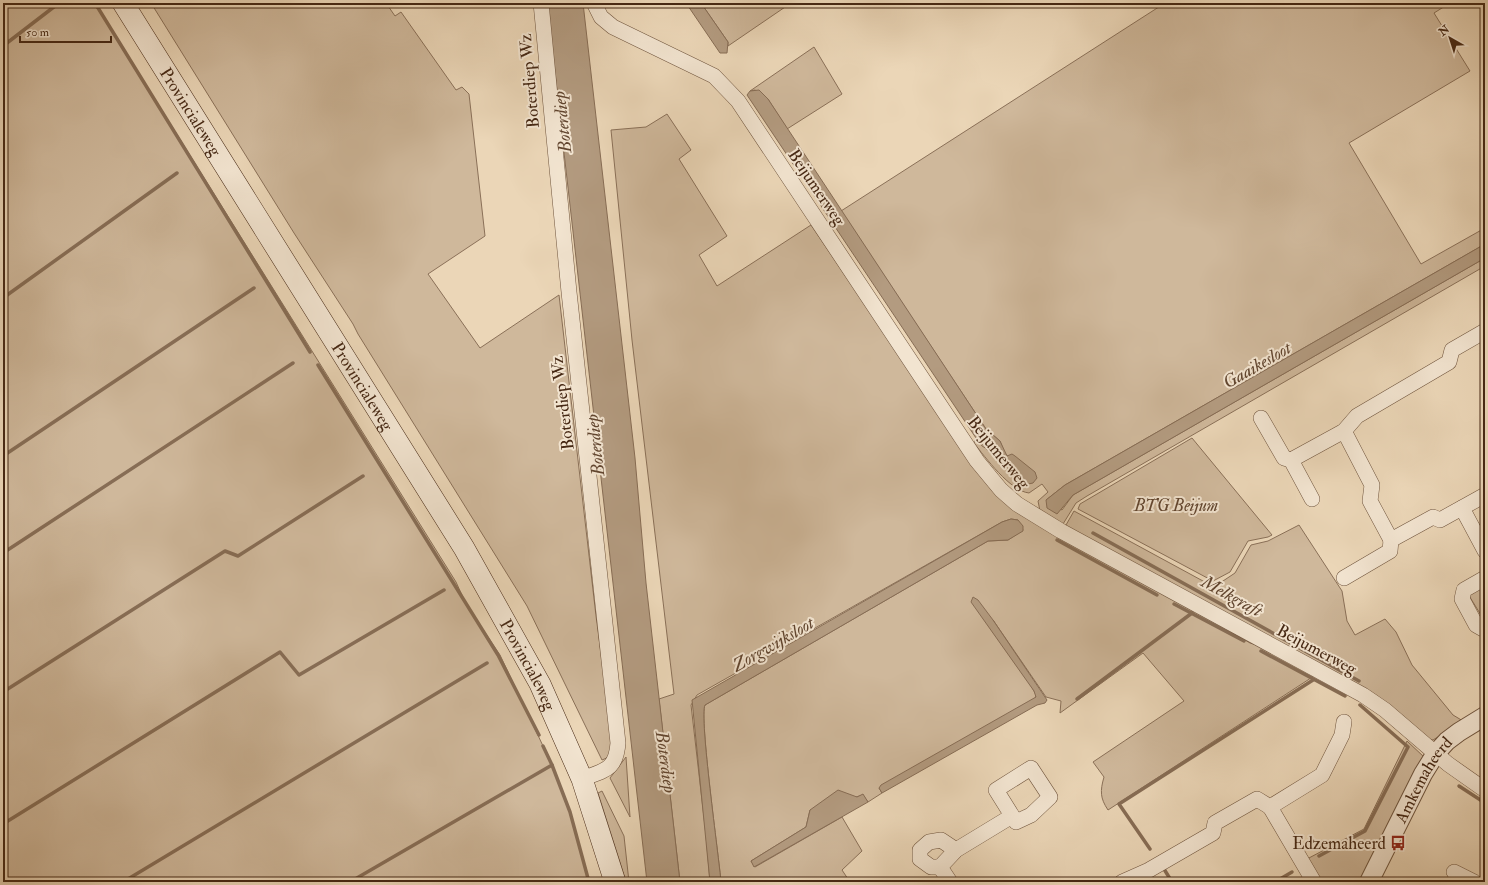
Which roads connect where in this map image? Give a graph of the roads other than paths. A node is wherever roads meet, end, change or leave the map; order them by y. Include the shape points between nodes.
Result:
1 (124, 3) edge
2 (541, 3) edge
3 (594, 3) edge
4 (1485, 331) edge
5 (1261, 418) dead end
6 (1344, 431) junction
7 (1291, 460) junction
8 (1485, 496) edge
9 (1312, 500) dead end
10 (1462, 508) junction
11 (1391, 540) junction
12 (1485, 551) edge
13 (1344, 578) dead end
14 (1485, 578) edge
15 (1485, 628) edge
16 (1485, 716) edge
17 (1344, 722) dead end
18 (1436, 753) junction
19 (582, 779) junction
20 (1485, 790) edge
21 (1270, 807) junction
22 (1012, 816) dead end
23 (956, 850) junction
24 (940, 867) junction
25 (1454, 872) dead end
26 (615, 882) edge
27 (950, 882) edge
28 (1122, 882) edge
29 (1314, 882) edge
30 (1369, 882) edge
31 (1474, 882) edge

1 - 19 main road, Provincialeweg via 464,548 540,684
2 - 19 street, Boterdiep Wz via 568,284 618,743 617,756 613,764
3 - 18 street, Beijumerweg via 602,17 623,33 714,76 738,102 959,435 1002,490 1017,504 1061,531 1363,695
4 - 6 street via 1452,350 1449,362 1358,416
5 - 7 street via 1284,458
6 - 7 street
6 - 11 street via 1372,486 1370,501
7 - 9 street
8 - 10 street
10 - 11 street via 1440,520 1433,517
10 - 12 street
11 - 13 street via 1390,551
14 - 15 street via 1464,590 1462,599 1476,625
16 - 18 street, Amkemaheerd via 1453,736
17 - 21 street via 1342,735 1322,775
18 - 20 street, Beijumerweg
18 - 30 street, Amkemaheerd
19 - 26 main road, Provincialeweg
21 - 28 street via 1257,799 1215,823 1213,833 1149,870
21 - 29 street
22 - 23 street
23 - 24 street
23 - 24 street via 941,840 929,842 920,850 920,859 931,867
24 - 27 street
25 - 31 street

